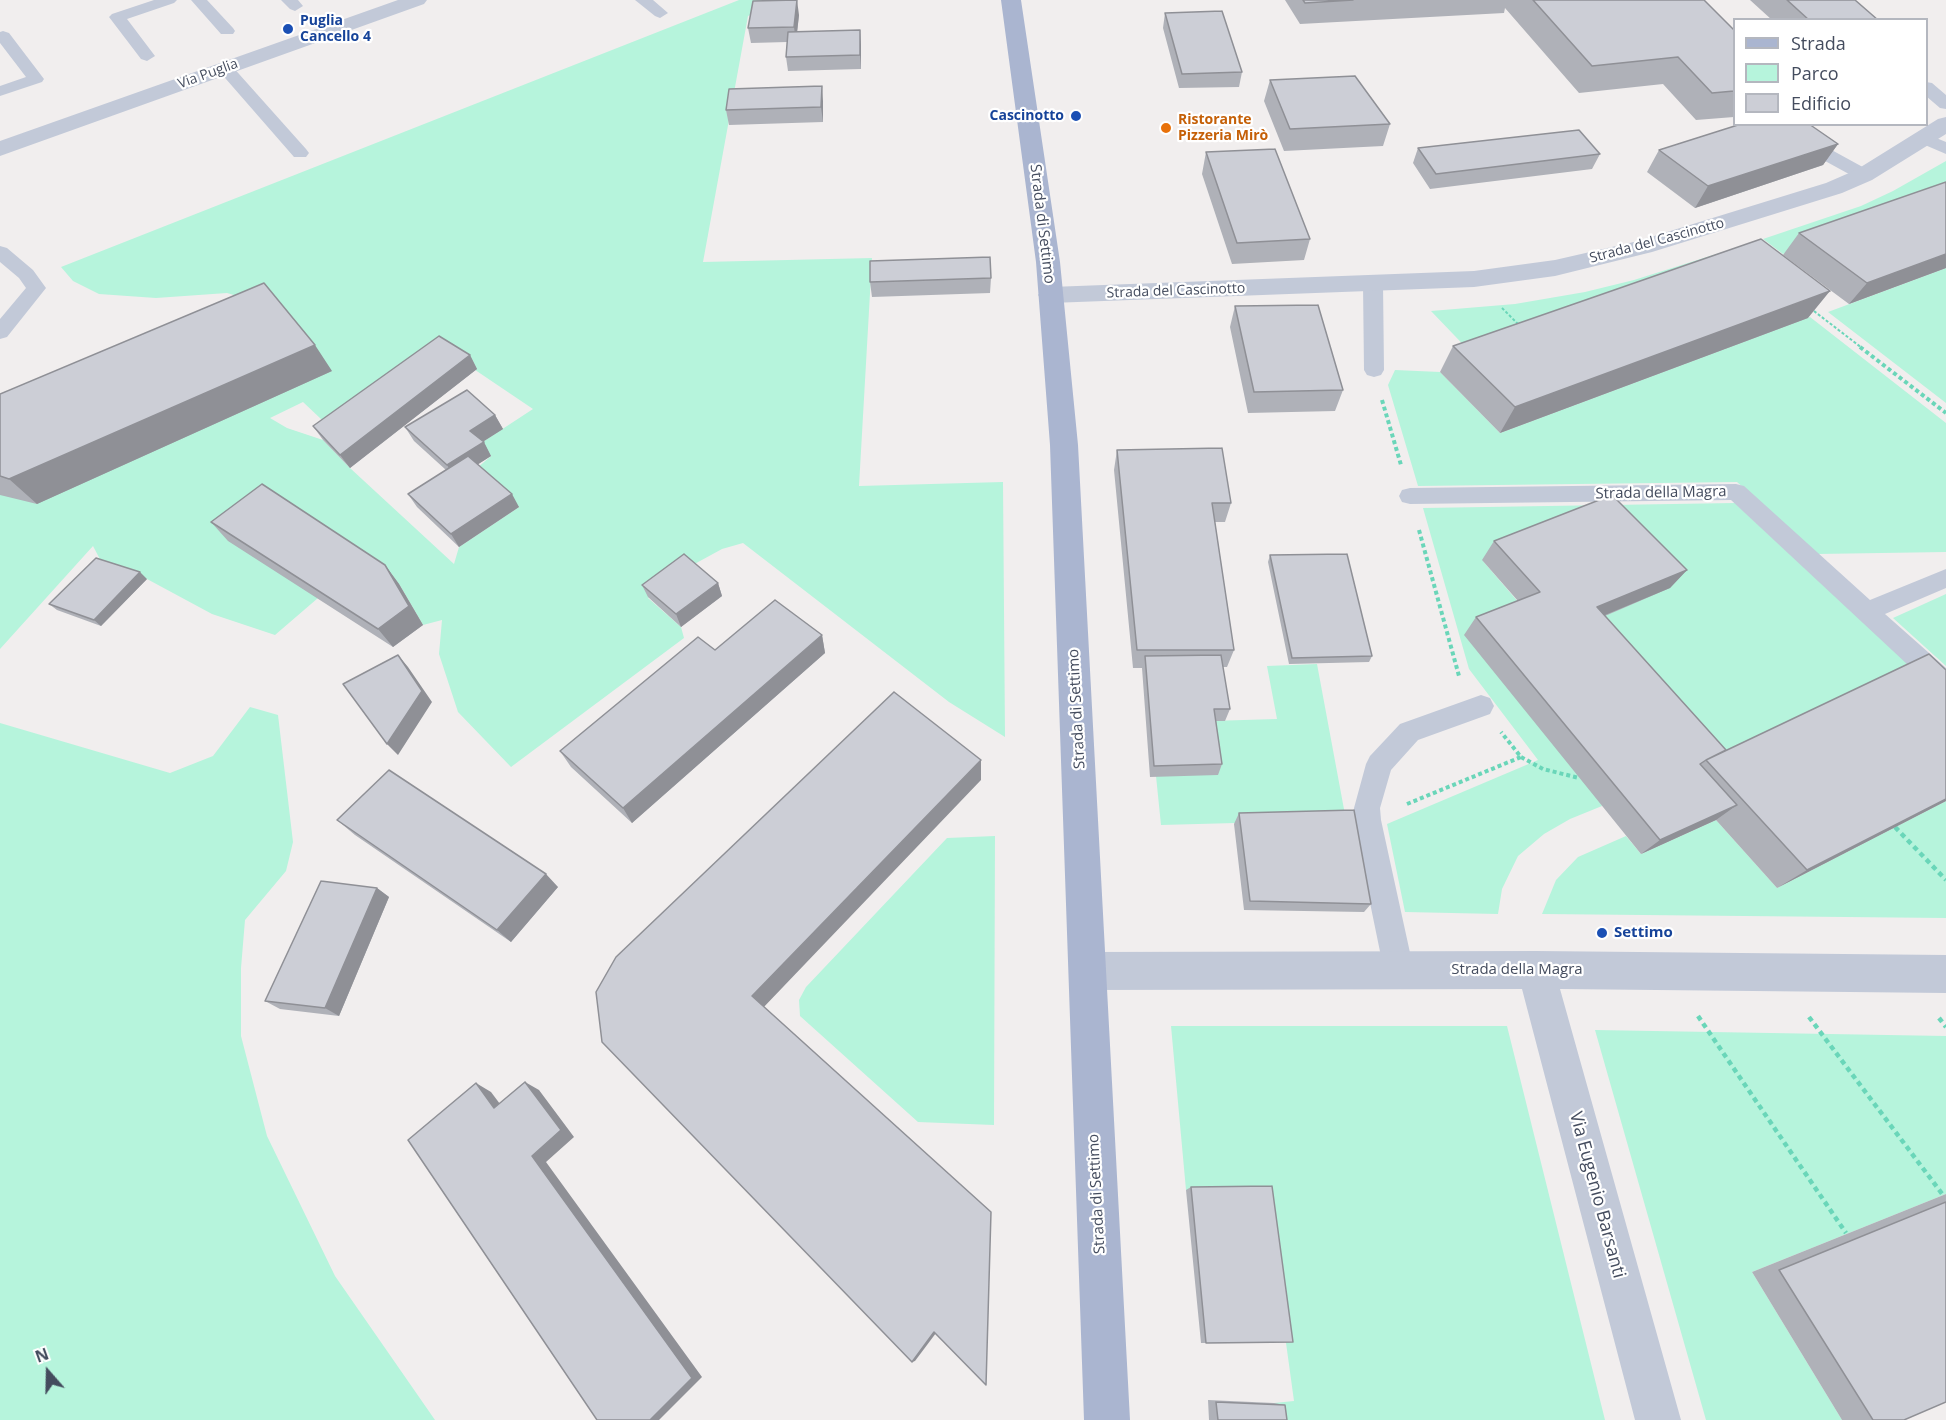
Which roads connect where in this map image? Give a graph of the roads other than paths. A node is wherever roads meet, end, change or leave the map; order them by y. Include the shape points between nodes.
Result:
1 (169, 0) edge
2 (199, 0) edge
3 (417, 0) edge
4 (643, 0) edge
5 (1011, 0) edge
6 (390, 4) edge
7 (660, 13) dead end
8 (227, 31) dead end
9 (3, 36) dead end
10 (147, 56) dead end
11 (225, 68) junction
12 (1928, 89) edge
13 (0, 91) edge
14 (1946, 104) edge
15 (1946, 124) edge
16 (1796, 126) edge
17 (1924, 138) junction
18 (0, 149) edge
19 (1946, 150) edge
20 (300, 153) dead end
21 (1864, 175) junction
22 (0, 252) edge
23 (1373, 284) junction
24 (1051, 295) junction
25 (0, 332) edge
26 (1374, 370) road end
27 (1410, 496) road end
28 (1946, 578) edge
29 (1867, 611) junction
30 (1946, 684) edge
31 (1481, 706) road end
32 (1536, 969) junction
33 (1089, 971) junction
34 (1399, 971) junction
35 (1946, 974) edge
36 (1107, 1420) edge
37 (1658, 1420) edge

1 - 10 lane via 117,17
2 - 8 lane
3 - 6 street, Via Puglia
4 - 7 lane
5 - 24 main road, Strada di Settimo
6 - 11 street, Via Puglia
9 - 13 lane via 36,79
11 - 18 street, Via Puglia
11 - 20 lane
12 - 14 lane
15 - 17 street, Strada del Cascinotto
16 - 21 lane via 1822,152
17 - 19 lane
17 - 21 street, Strada del Cascinotto
21 - 23 street, Strada del Cascinotto via 1736,220 1574,263 1498,278
22 - 25 lane via 36,288
23 - 24 street, Strada del Cascinotto
23 - 26 lane
24 - 33 main road, Strada di Settimo via 1064,445
27 - 29 lane, Strada della Magra via 1736,492
28 - 29 lane
29 - 30 lane, Strada della Magra
31 - 34 lane via 1409,732 1379,764 1367,820
32 - 34 street, Strada della Magra
32 - 35 street, Strada della Magra
32 - 37 street, Via Eugenio Barsanti
33 - 34 street, Strada della Magra
33 - 36 main road, Strada di Settimo

